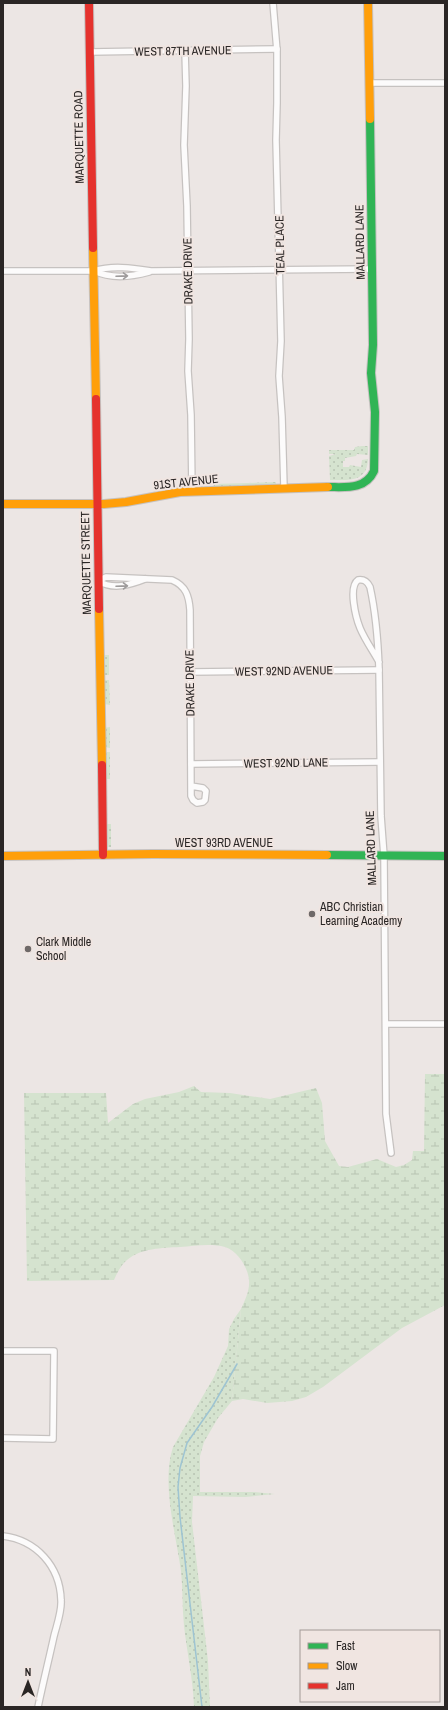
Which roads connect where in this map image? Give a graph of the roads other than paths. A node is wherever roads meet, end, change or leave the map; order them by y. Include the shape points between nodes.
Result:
1 (89, 3) edge
2 (273, 3) edge
3 (368, 3) edge
4 (277, 49) junction
5 (185, 51) junction
6 (90, 52) junction
7 (370, 83) junction
8 (445, 83) edge
9 (372, 269) junction
10 (280, 270) junction
11 (3, 271) edge
12 (151, 271) junction
13 (189, 271) junction
14 (94, 272) junction
15 (370, 478) joint
16 (284, 488) junction
17 (192, 492) junction
18 (3, 504) edge
19 (98, 504) junction
20 (146, 579) junction
21 (98, 581) junction
22 (379, 662) junction
23 (379, 670) junction
24 (190, 672) junction
25 (380, 762) junction
26 (191, 764) junction
27 (191, 786) dead end
28 (103, 855) junction
29 (3, 856) edge
30 (384, 856) junction
31 (445, 856) edge
32 (386, 1024) junction
33 (445, 1024) edge
34 (391, 1152) dead end
35 (3, 1351) edge
36 (3, 1438) edge
37 (3, 1536) edge
38 (38, 1707) edge

1 - 6 street, MARQUETTE ROAD
2 - 4 street, TEAL PLACE
3 - 7 street, MALLARD LANE
4 - 5 street, WEST 87TH AVENUE
4 - 10 street, TEAL PLACE via 276,140
5 - 6 street, WEST 87TH AVENUE
5 - 13 street, DRAKE DRIVE via 184,145
6 - 14 street, MARQUETTE ROAD
7 - 8 street
7 - 9 street, MALLARD LANE via 368,144
9 - 10 street
9 - 15 street, MALLARD LANE via 371,373 375,412 375,462
10 - 13 street
10 - 16 street, TEAL PLACE via 282,341 279,376
11 - 14 street
12 - 13 street
12 - 14 street via 105,268
14 -> 12 street via 105,276 138,275
13 - 17 street, DRAKE DRIVE via 188,371
14 - 19 street, MARQUETTE STREET
15 - 16 street, 91ST AVENUE via 357,486
16 - 17 street, 91ST AVENUE via 237,488
17 - 19 street, 91ST AVENUE
18 - 19 street, 91ST AVENUE
19 - 21 street, MARQUETTE STREET
20 - 21 street via 106,577
21 -> 20 street via 105,585 129,585
20 - 24 street, DRAKE DRIVE via 172,580 179,583 187,592
21 - 28 street, MARQUETTE STREET
22 - 22 street, MALLARD LANE via 361,629 357,616 353,590 358,580 366,581 370,586 378,632
22 - 23 street, MALLARD LANE
23 - 24 street, WEST 92ND AVENUE
23 - 25 street, MALLARD LANE
24 - 26 street, DRAKE DRIVE
25 - 26 street, WEST 92ND LANE
25 - 30 street, MALLARD LANE
26 - 27 street, DRAKE DRIVE
28 - 29 street, WEST 93RD AVENUE
28 - 30 street, WEST 93RD AVENUE
30 - 31 street, WEST 93RD AVENUE
30 - 32 street, MALLARD LANE
32 - 33 street
32 - 34 street, MALLARD LANE via 386,1114
35 - 36 street via 54,1351 53,1439
37 - 38 street via 17,1538 41,1552 56,1576 61,1593 60,1609

